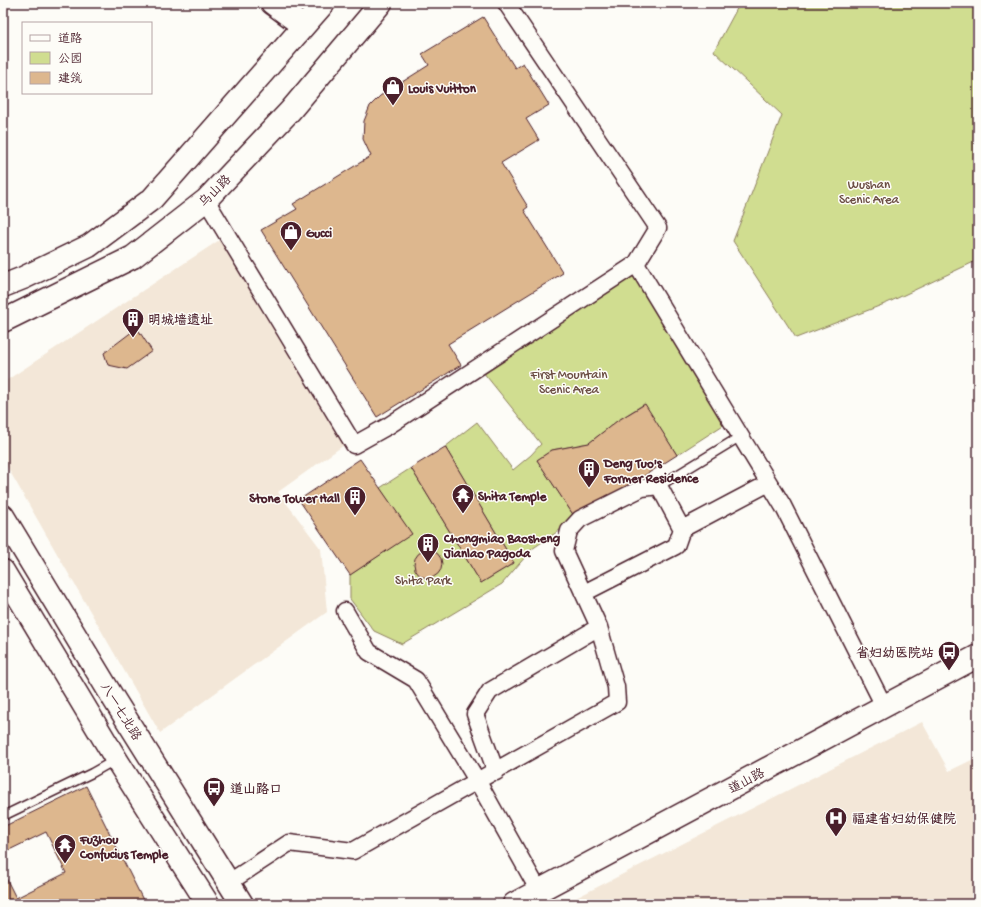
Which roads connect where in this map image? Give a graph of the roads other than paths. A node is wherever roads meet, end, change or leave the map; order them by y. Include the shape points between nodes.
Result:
1 (272, 3) edge
2 (324, 3) edge
3 (381, 3) edge
4 (506, 3) edge
5 (303, 26) junction
6 (206, 200) junction
7 (636, 264) junction
8 (3, 286) edge
9 (3, 321) edge
10 (741, 436) junction
11 (769, 483) junction
12 (659, 486) junction
13 (3, 516) edge
14 (682, 529) junction
15 (3, 571) edge
16 (584, 593) junction
17 (345, 611) dead end
18 (599, 627) junction
19 (978, 656) edge
20 (884, 706) junction
21 (116, 759) junction
22 (496, 772) junction
23 (478, 782) junction
24 (3, 816) edge
25 (228, 883) junction
26 (539, 891) junction
27 (208, 904) edge
28 (242, 904) edge
29 (514, 904) edge

1 - 5 main road
2 - 5 main road
3 - 6 main road, 乌山路 via 290,110
4 - 7 street via 658,228
5 - 8 main road via 152,200 89,246
6 - 7 street via 354,445 388,426
6 - 9 main road, 乌山路 via 133,257
7 - 10 street
10 - 11 street
10 - 12 lane
11 - 14 street
11 - 20 street
12 - 14 street
12 - 16 street via 642,488 580,519 569,532 564,551
13 - 25 main road, 八一七北路
14 - 16 street via 676,546
15 - 21 main road
16 - 18 street
17 - 23 street via 369,652 416,680
18 - 22 street via 490,691 475,714
18 - 22 street via 616,687 617,702
19 - 20 main road, 道山路
20 - 26 main road, 道山路
21 - 24 lane
21 - 27 main road
22 - 23 street
23 - 25 street via 353,851 289,843
23 - 26 street
25 - 28 main road, 八一七北路
26 - 29 main road, 道山路

